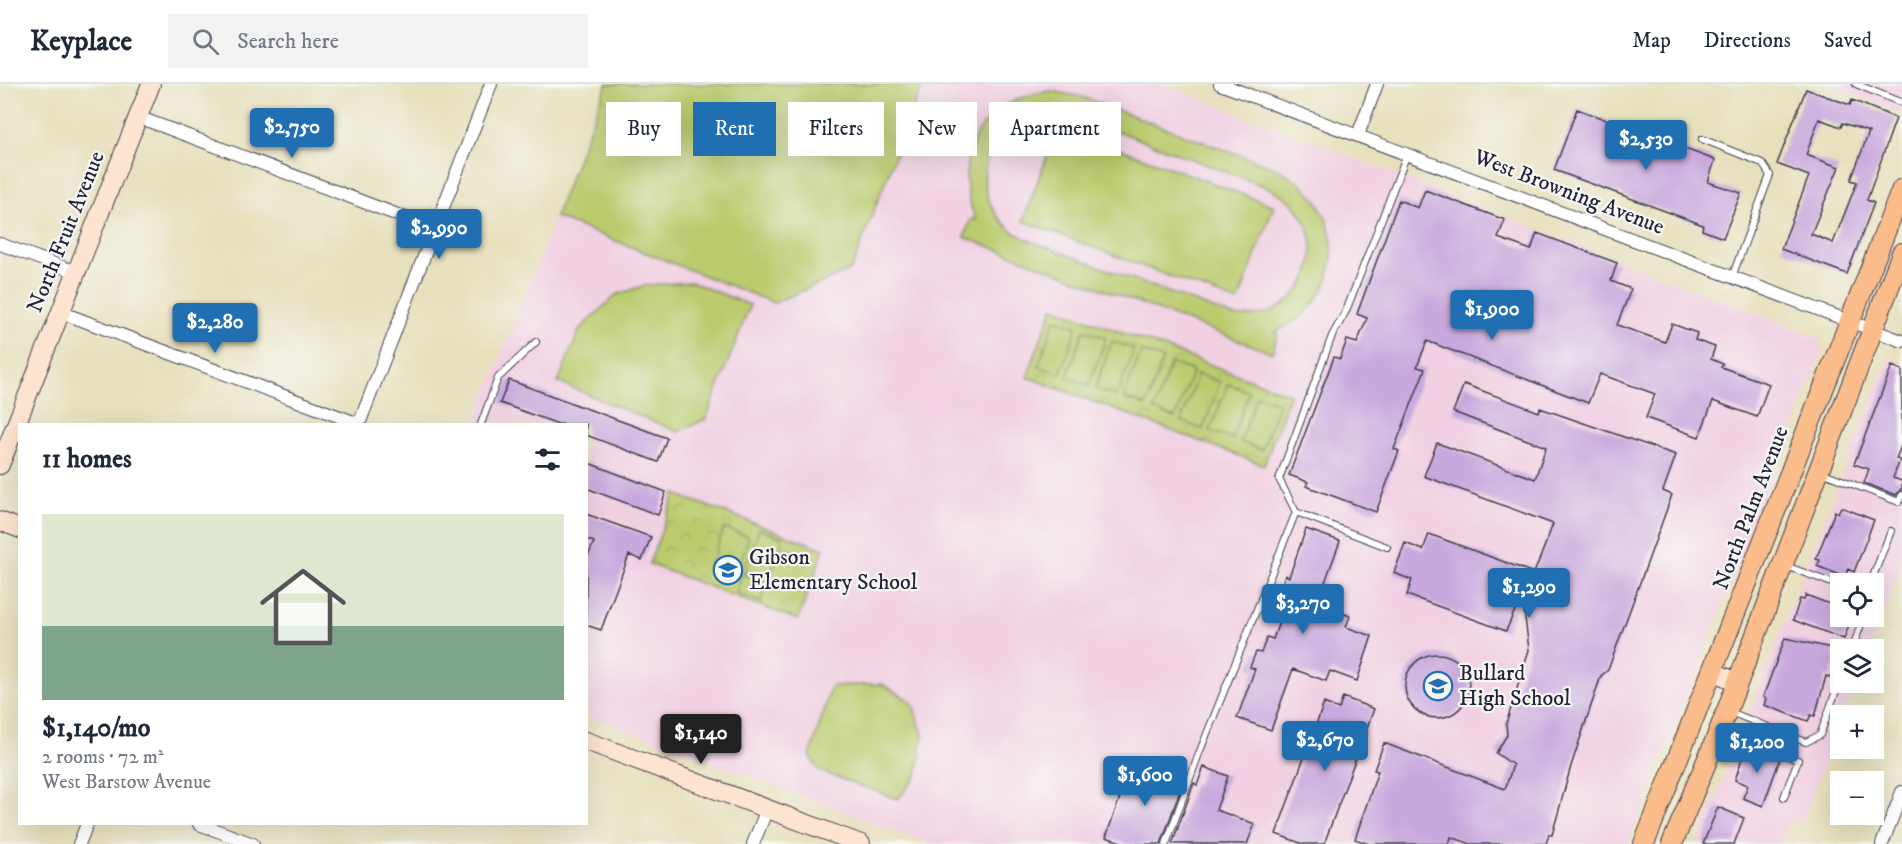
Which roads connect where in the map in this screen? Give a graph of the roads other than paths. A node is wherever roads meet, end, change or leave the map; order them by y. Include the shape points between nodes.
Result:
1 (151, 84) edge
2 (491, 84) edge
3 (1220, 84) edge
4 (1377, 84) edge
5 (1856, 84) edge
6 (1902, 103) edge
7 (138, 117) junction
8 (1358, 135) junction
9 (1702, 139) dead end
10 (1407, 154) junction
11 (1902, 189) edge
12 (435, 229) junction
13 (0, 244) edge
14 (1902, 253) edge
15 (76, 272) junction
16 (1732, 277) junction
17 (60, 312) junction
18 (1850, 321) junction
19 (1872, 329) junction
20 (1902, 341) edge
21 (536, 342) dead end
22 (355, 423) edge
23 (358, 423) edge
24 (481, 423) edge
25 (0, 465) edge
26 (1818, 471) junction
27 (1902, 495) edge
28 (1296, 512) junction
29 (0, 522) edge
30 (18, 528) edge
31 (1891, 531) dead end
32 (1387, 547) dead end
33 (1782, 564) junction
34 (1874, 573) edge
35 (1830, 582) edge
36 (1713, 672) junction
37 (1738, 682) junction
38 (1835, 693) edge
39 (1726, 711) junction
40 (1716, 739) junction
41 (588, 742) edge
42 (1902, 792) edge
43 (1784, 797) dead end
44 (767, 809) junction
45 (87, 825) edge
46 (201, 825) edge
47 (79, 844) edge
48 (253, 844) edge
49 (753, 844) edge
50 (861, 844) edge
51 (1166, 844) edge
52 (1644, 844) edge
53 (1672, 844) edge
54 (1882, 844) edge

1 - 7 street, North Fruit Avenue
2 - 12 street
3 - 8 street, West Browning Avenue
4 - 8 street
5 - 6 lane
7 - 12 street
7 - 15 street, North Fruit Avenue
8 - 10 street, West Browning Avenue
9 - 16 lane via 1762,163 1770,175
10 - 16 street, West Browning Avenue
10 - 28 lane via 1346,310 1332,336 1279,479
11 - 18 main road, North Palm Avenue
12 - 23 street
13 - 15 street
14 - 19 main road
15 - 17 street, North Fruit Avenue
16 - 18 street, West Browning Avenue
17 - 22 street
17 - 25 street, North Fruit Avenue
18 - 19 street, West Browning Avenue
18 - 36 main road, North Palm Avenue
19 - 20 street, West Browning Avenue
19 - 26 main road
21 - 24 lane via 498,378
26 - 27 lane via 1899,502
26 - 33 main road
28 - 32 lane
28 - 51 lane
29 - 30 street
31 - 34 lane
33 - 35 lane
33 - 37 main road
36 - 37 street
36 - 52 main road, North Palm Avenue
37 - 39 main road
38 - 39 lane via 1820,735 1806,742
39 - 40 main road
40 - 43 lane via 1749,740 1798,760
40 - 53 main road
41 - 44 street
42 - 54 street
44 - 49 street
44 - 50 street
45 - 47 street
46 - 48 street

